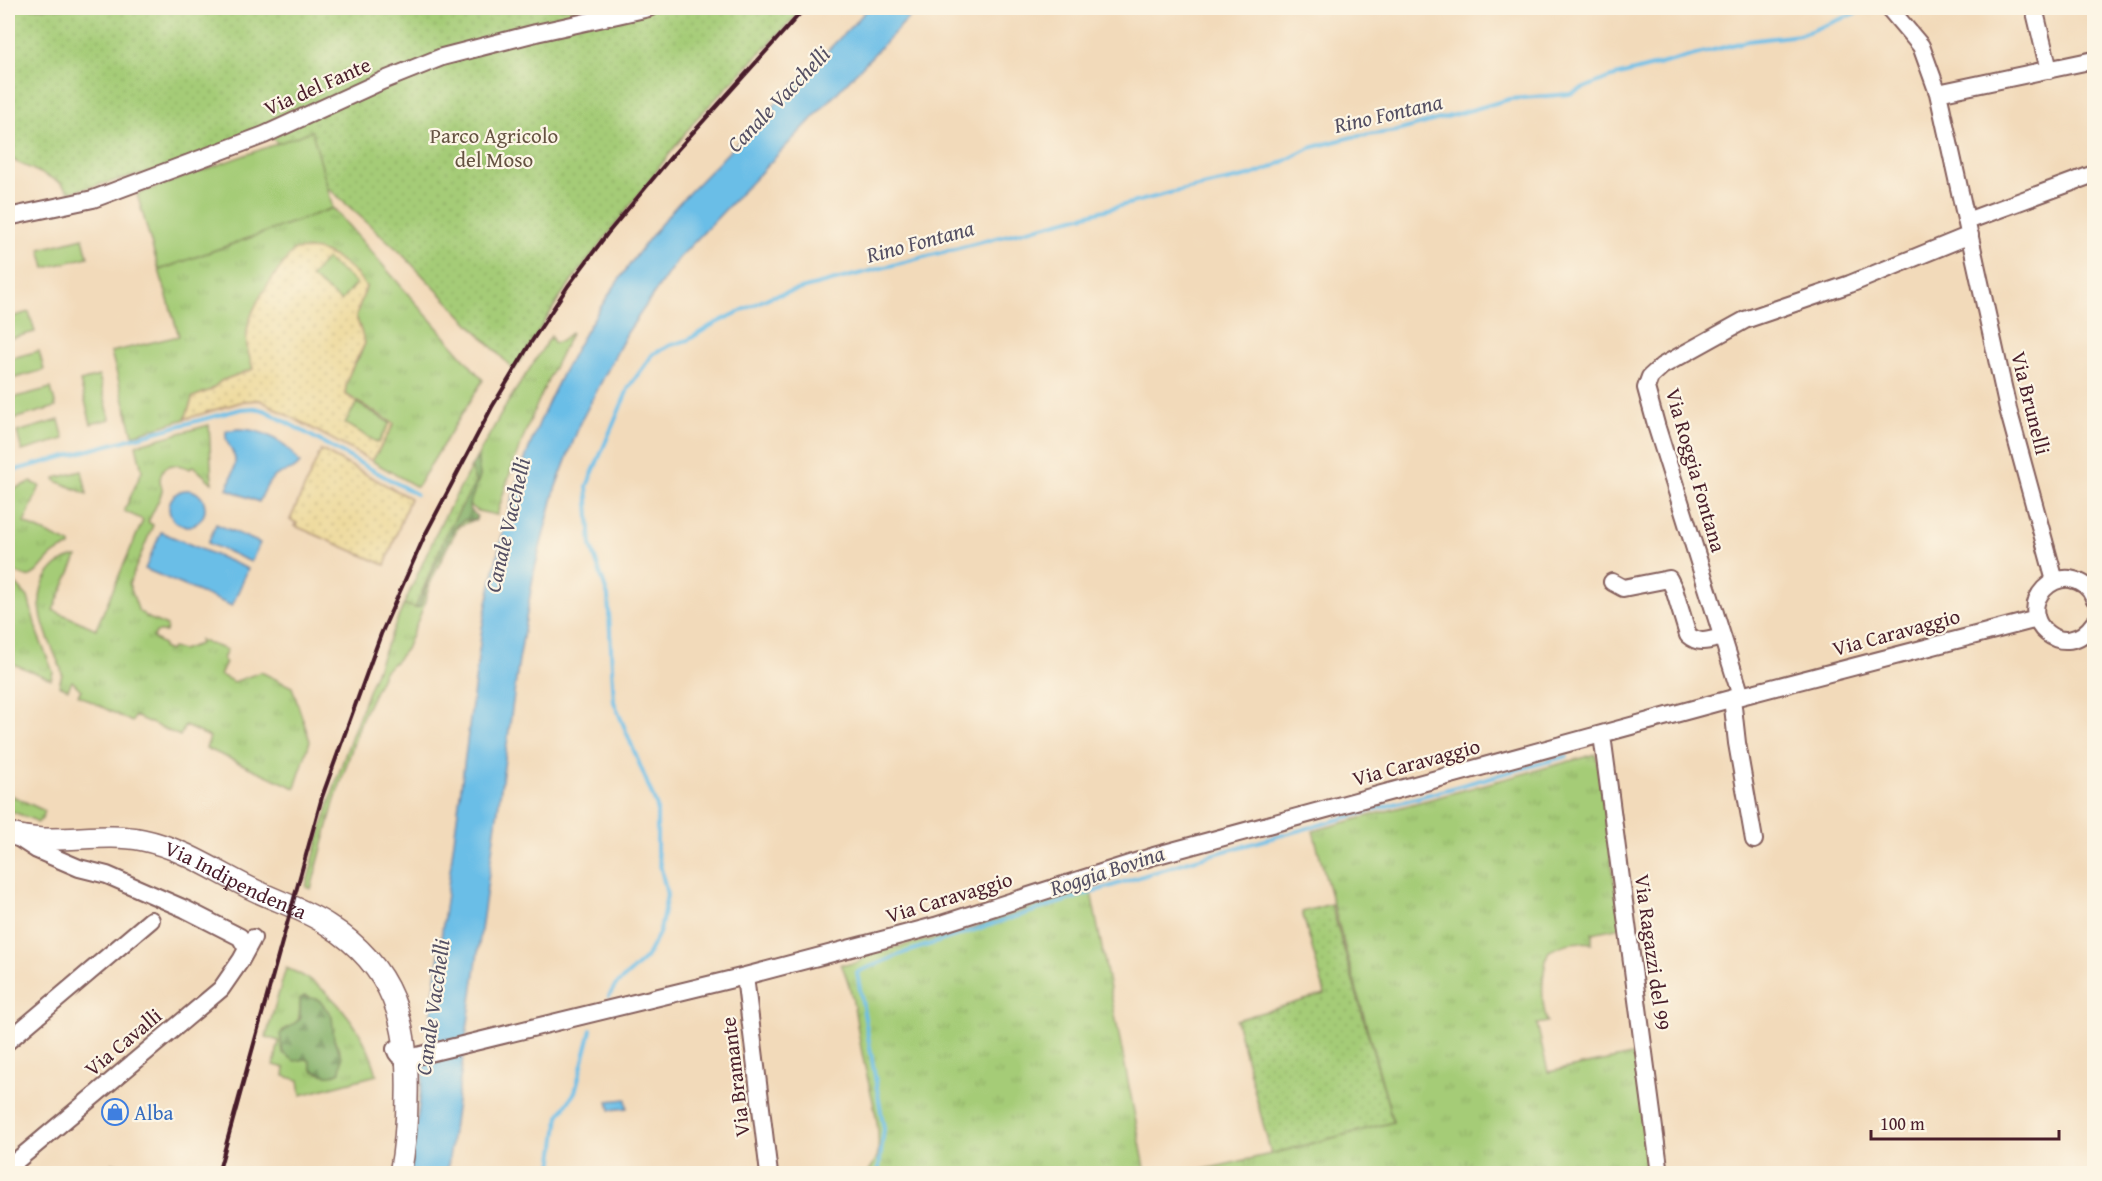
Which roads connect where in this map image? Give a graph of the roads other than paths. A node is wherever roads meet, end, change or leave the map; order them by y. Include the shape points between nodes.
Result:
1 (649, 8) edge
2 (2034, 8) edge
3 (1892, 11) edge
4 (2094, 60) edge
5 (2049, 70) junction
6 (1938, 93) junction
7 (2094, 174) edge
8 (8, 217) edge
9 (1969, 228) junction
10 (2055, 581) junction
11 (1612, 582) dead end
12 (2094, 598) edge
13 (2037, 619) junction
14 (2094, 623) edge
15 (1722, 637) junction
16 (1736, 697) junction
17 (1602, 735) junction
18 (15, 833) edge
19 (1754, 840) dead end
20 (151, 921) dead end
21 (250, 943) joint
22 (746, 976) junction
23 (8, 1041) edge
24 (407, 1056) junction
25 (8, 1171) edge
26 (399, 1173) edge
27 (769, 1173) edge
28 (1660, 1173) edge

1 - 8 street, Via del Fante via 442,57 264,135 93,199
2 - 5 street
3 - 6 street, Via Brunelli via 1921,46
4 - 5 street
5 - 6 street
6 - 9 street, Via Brunelli
7 - 9 street, Via Roggia Fontana
9 - 10 street, Via Brunelli via 2008,409
9 - 15 street, Via Roggia Fontana via 1850,284 1745,320 1662,366 1650,377 1646,388 1657,428
10 - 12 street via 2076,580
10 - 13 street via 2037,601
11 - 15 street via 1623,588 1669,579 1694,641
13 - 14 street via 2049,636 2070,641 2080,638
13 - 16 street, Via Caravaggio
15 - 16 street, Via Roggia Fontana
16 - 17 street, Via Caravaggio
16 - 19 street via 1737,743
17 - 22 street, Via Caravaggio via 1154,856 935,926
17 - 28 street, Via Ragazzi del 99
18 - 21 street, Via Indipendenza via 47,855 116,878
18 - 24 main road, Via Indipendenza via 127,838 163,846 316,918 356,946 389,990
20 - 23 street
21 - 25 street, Via Cavalli via 221,989
22 - 24 street, Via Caravaggio
22 - 27 street, Via Bramante
24 - 26 main road

